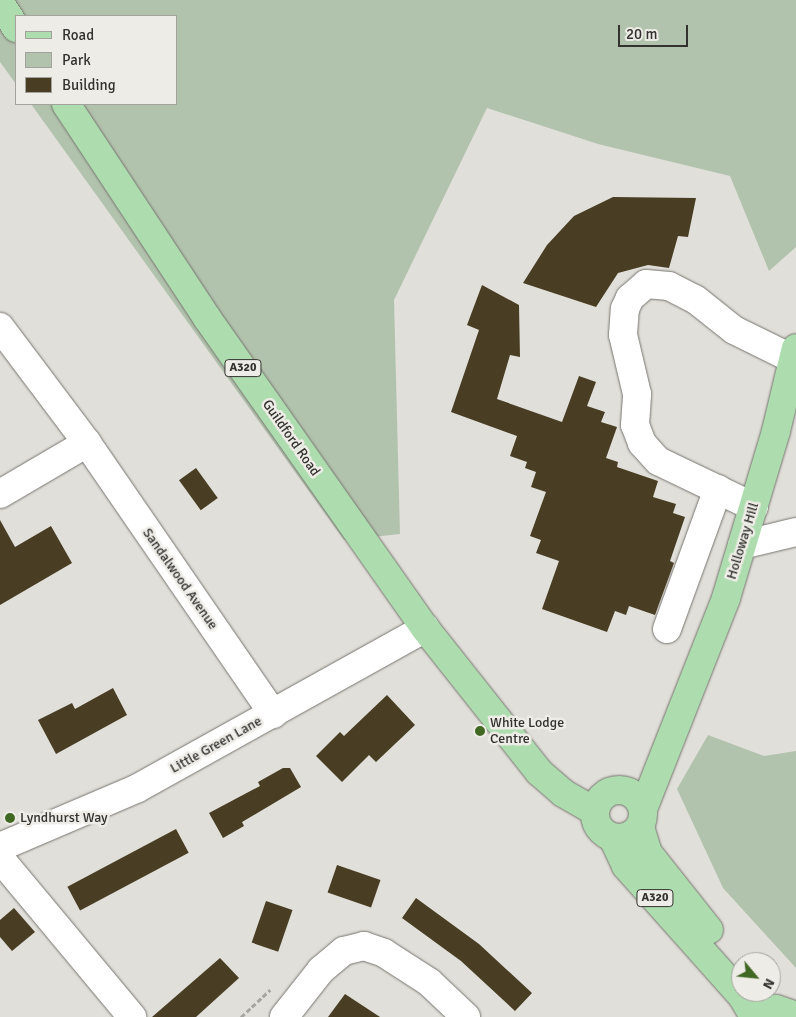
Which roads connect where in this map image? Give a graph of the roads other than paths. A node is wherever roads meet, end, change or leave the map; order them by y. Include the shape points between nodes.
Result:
1 (0, 3) edge
2 (15, 26) edge
3 (67, 105) edge
4 (0, 327) edge
5 (795, 353) edge
6 (87, 443) junction
7 (718, 489) junction
8 (0, 494) edge
9 (754, 507) junction
10 (795, 533) edge
11 (742, 545) junction
12 (425, 628) junction
13 (667, 629) dead end
14 (273, 714) junction
15 (675, 730) junction
16 (606, 798) junction
17 (641, 818) junction
18 (613, 838) junction
19 (0, 848) edge
20 (731, 954) edge
21 (132, 1017) edge
22 (284, 1017) edge
23 (466, 1017) edge
24 (754, 1017) edge

1 - 2 main road
3 - 12 main road, Guildford Road / A320 via 207,318
4 - 6 street, Sandalwood Avenue
5 - 7 street via 734,330 695,299 670,286 646,284 624,308 623,335 637,394 635,425 642,443 658,461
5 - 9 main road, Holloway Hill
6 - 8 street
6 - 14 street, Sandalwood Avenue
7 - 9 street
7 - 13 street
9 - 11 main road, Holloway Hill
10 - 11 street
11 - 15 main road, Holloway Hill via 726,598
12 - 14 street, Little Green Lane
12 - 16 main road, Guildford Road / A320 via 539,772 563,793
14 - 19 street, Little Green Lane via 138,788
15 - 16 main road, Holloway Hill via 641,770
15 - 17 main road, Holloway Hill
16 - 17 main road, A320 via 634,795
16 - 18 main road, A320 via 597,827
17 - 18 main road via 627,837
17 - 20 main road, A320 via 642,842 660,870
18 - 24 main road, A320 via 626,866 742,996
19 - 21 street via 3,862
22 - 23 street via 310,984 352,947 369,947 429,982

